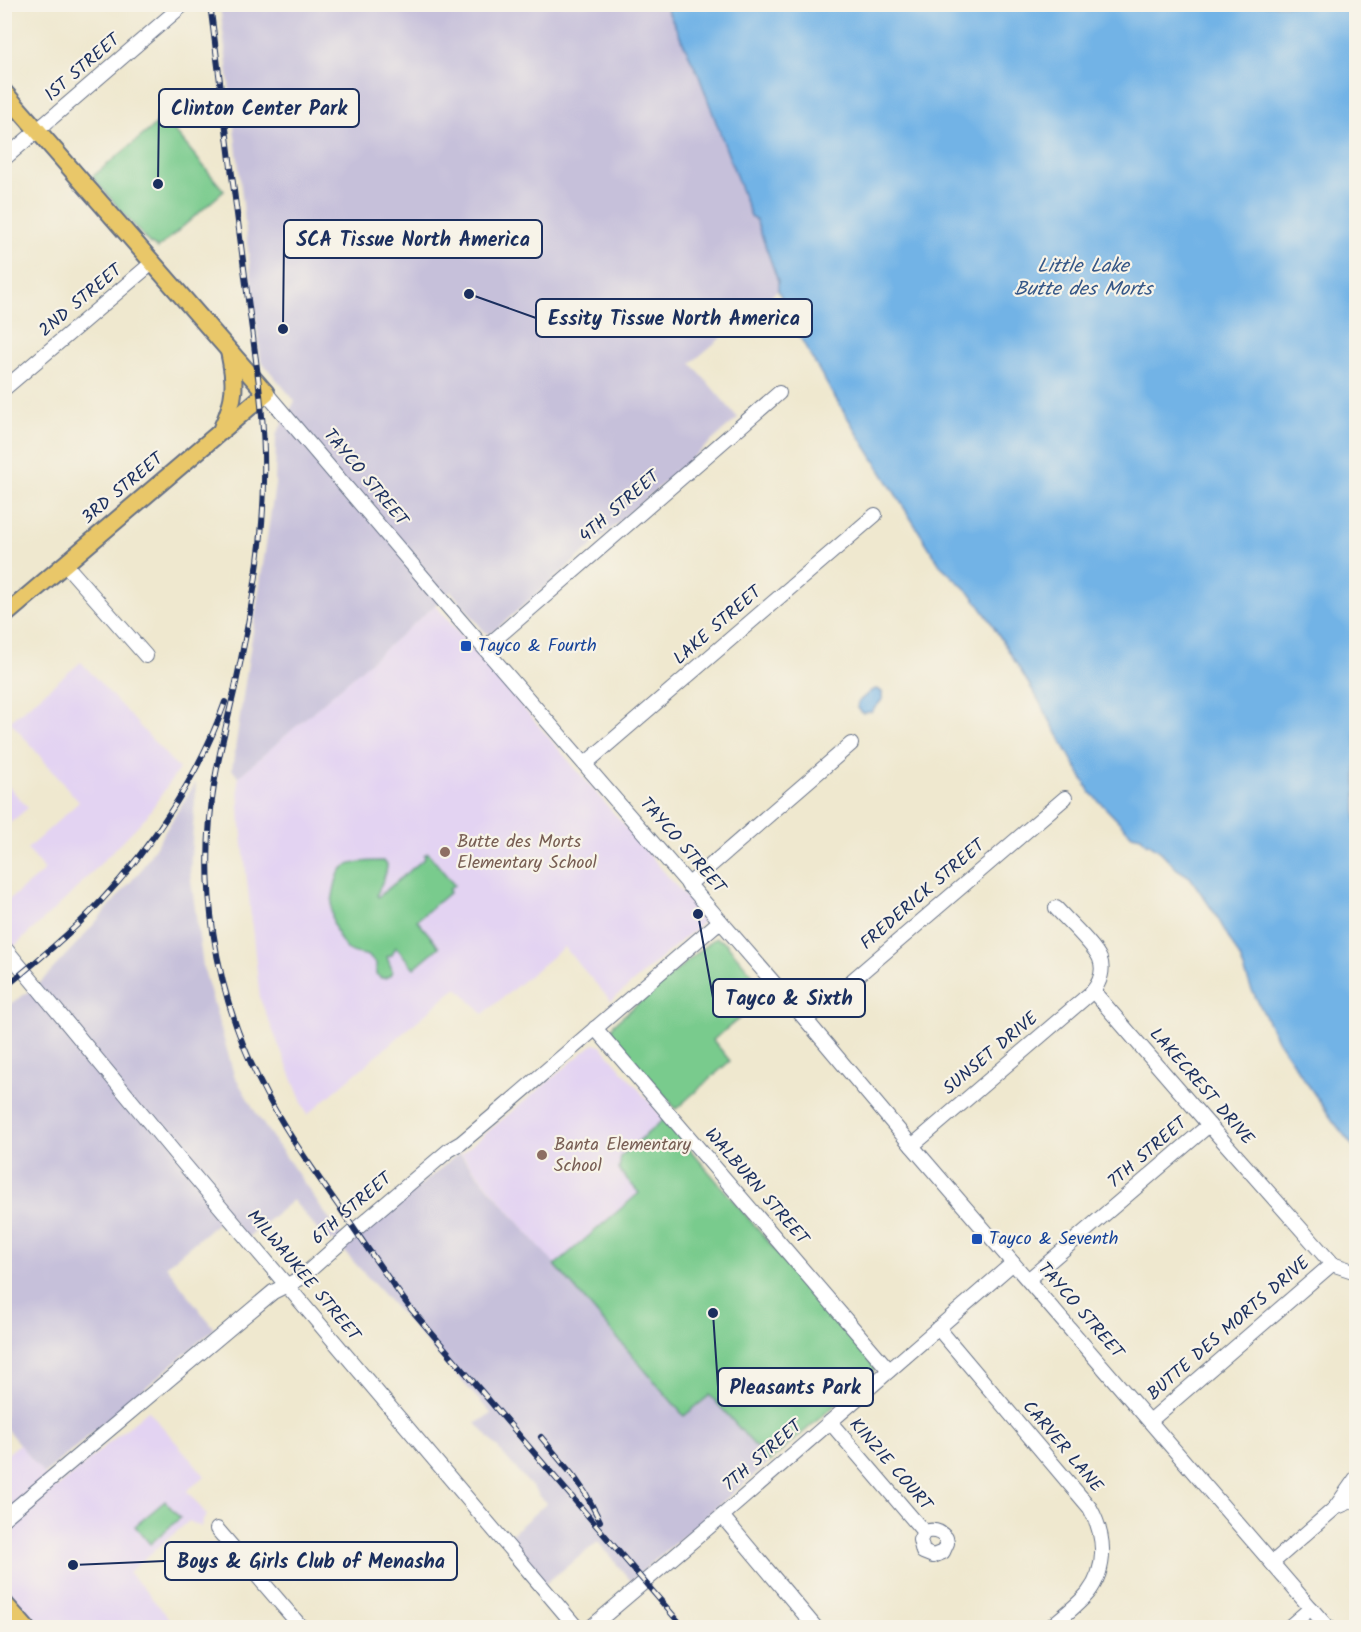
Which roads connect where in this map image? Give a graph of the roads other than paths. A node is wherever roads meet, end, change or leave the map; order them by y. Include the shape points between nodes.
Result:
1 (184, 4) edge
2 (4, 92) edge
3 (37, 130) junction
4 (4, 159) edge
5 (153, 263) junction
6 (228, 350) junction
7 (4, 389) edge
8 (266, 393) junction
9 (779, 393) dead end
10 (219, 434) junction
11 (875, 515) dead end
12 (65, 564) junction
13 (4, 616) edge
14 (485, 648) junction
15 (146, 656) dead end
16 (851, 744) dead end
17 (585, 764) junction
18 (1065, 798) dead end
19 (688, 885) junction
20 (1056, 908) dead end
21 (720, 921) junction
22 (4, 947) edge
23 (1093, 991) junction
24 (806, 1020) junction
25 (596, 1028) junction
26 (1209, 1125) junction
27 (912, 1146) junction
28 (1013, 1263) junction
29 (1332, 1264) junction
30 (1356, 1272) edge
31 (1028, 1280) junction
32 (287, 1285) junction
33 (938, 1328) junction
34 (890, 1370) junction
35 (1150, 1421) junction
36 (830, 1422) junction
37 (1356, 1478) edge
38 (1356, 1499) edge
39 (1335, 1508) junction
40 (722, 1516) junction
41 (4, 1518) edge
42 (217, 1529) dead end
43 (924, 1532) dead end
44 (1272, 1563) junction
45 (4, 1602) edge
46 (1311, 1608) junction
47 (26, 1628) edge
48 (302, 1628) edge
49 (577, 1628) edge
50 (590, 1628) edge
51 (816, 1628) edge
52 (1049, 1628) edge
53 (1288, 1628) edge
54 (1328, 1628) edge

1 - 3 street, 1ST STREET
2 - 3 main road, TAYCO STREET
3 - 4 street, 1ST STREET
3 - 5 main road, TAYCO STREET
5 - 6 main road, TAYCO STREET
5 - 7 street, 2ND STREET
6 - 8 main road, TAYCO STREET
6 - 10 main road via 233,399
8 - 10 main road, 3RD STREET
8 - 14 street, TAYCO STREET
9 - 14 street, 4TH STREET
10 - 12 main road, 3RD STREET
11 - 17 street, LAKE STREET
12 - 13 main road, 3RD STREET
12 - 15 street
14 - 17 street, TAYCO STREET
16 - 19 street
17 - 19 street, TAYCO STREET
18 - 24 street, FREDERICK STREET
19 - 21 street, TAYCO STREET
20 - 23 street via 1099,957 1101,973
21 - 24 street, TAYCO STREET
21 - 25 street, 6TH STREET
22 - 32 street, MILWAUKEE STREET
23 - 26 street, LAKECREST DRIVE
23 - 27 street, SUNSET DRIVE
24 - 27 street, TAYCO STREET
25 - 32 street, 6TH STREET via 301,1278
25 - 34 street, WALBURN STREET
26 - 29 street, LAKECREST DRIVE
26 - 31 street, 7TH STREET
27 - 28 street, TAYCO STREET
28 - 31 street, TAYCO STREET
28 - 33 street, 7TH STREET
29 - 30 street
29 - 35 street, BUTTE DES MORTS DRIVE
31 - 35 street, TAYCO STREET
32 - 41 street, 6TH STREET via 273,1292
32 - 49 street, MILWAUKEE STREET
33 - 34 street, 7TH STREET
33 - 52 street, CARVER LANE via 1097,1521 1103,1543 1096,1580 1088,1593
34 - 36 street, 7TH STREET
35 - 44 street, TAYCO STREET
36 - 40 street, 7TH STREET
36 - 43 street, KINZIE COURT
37 - 39 street
38 - 39 street
39 - 44 street
40 - 50 street, 7TH STREET
40 - 51 street
42 - 48 street
44 - 46 street, TAYCO STREET
45 - 47 main road
46 - 53 street
46 - 54 street, TAYCO STREET

